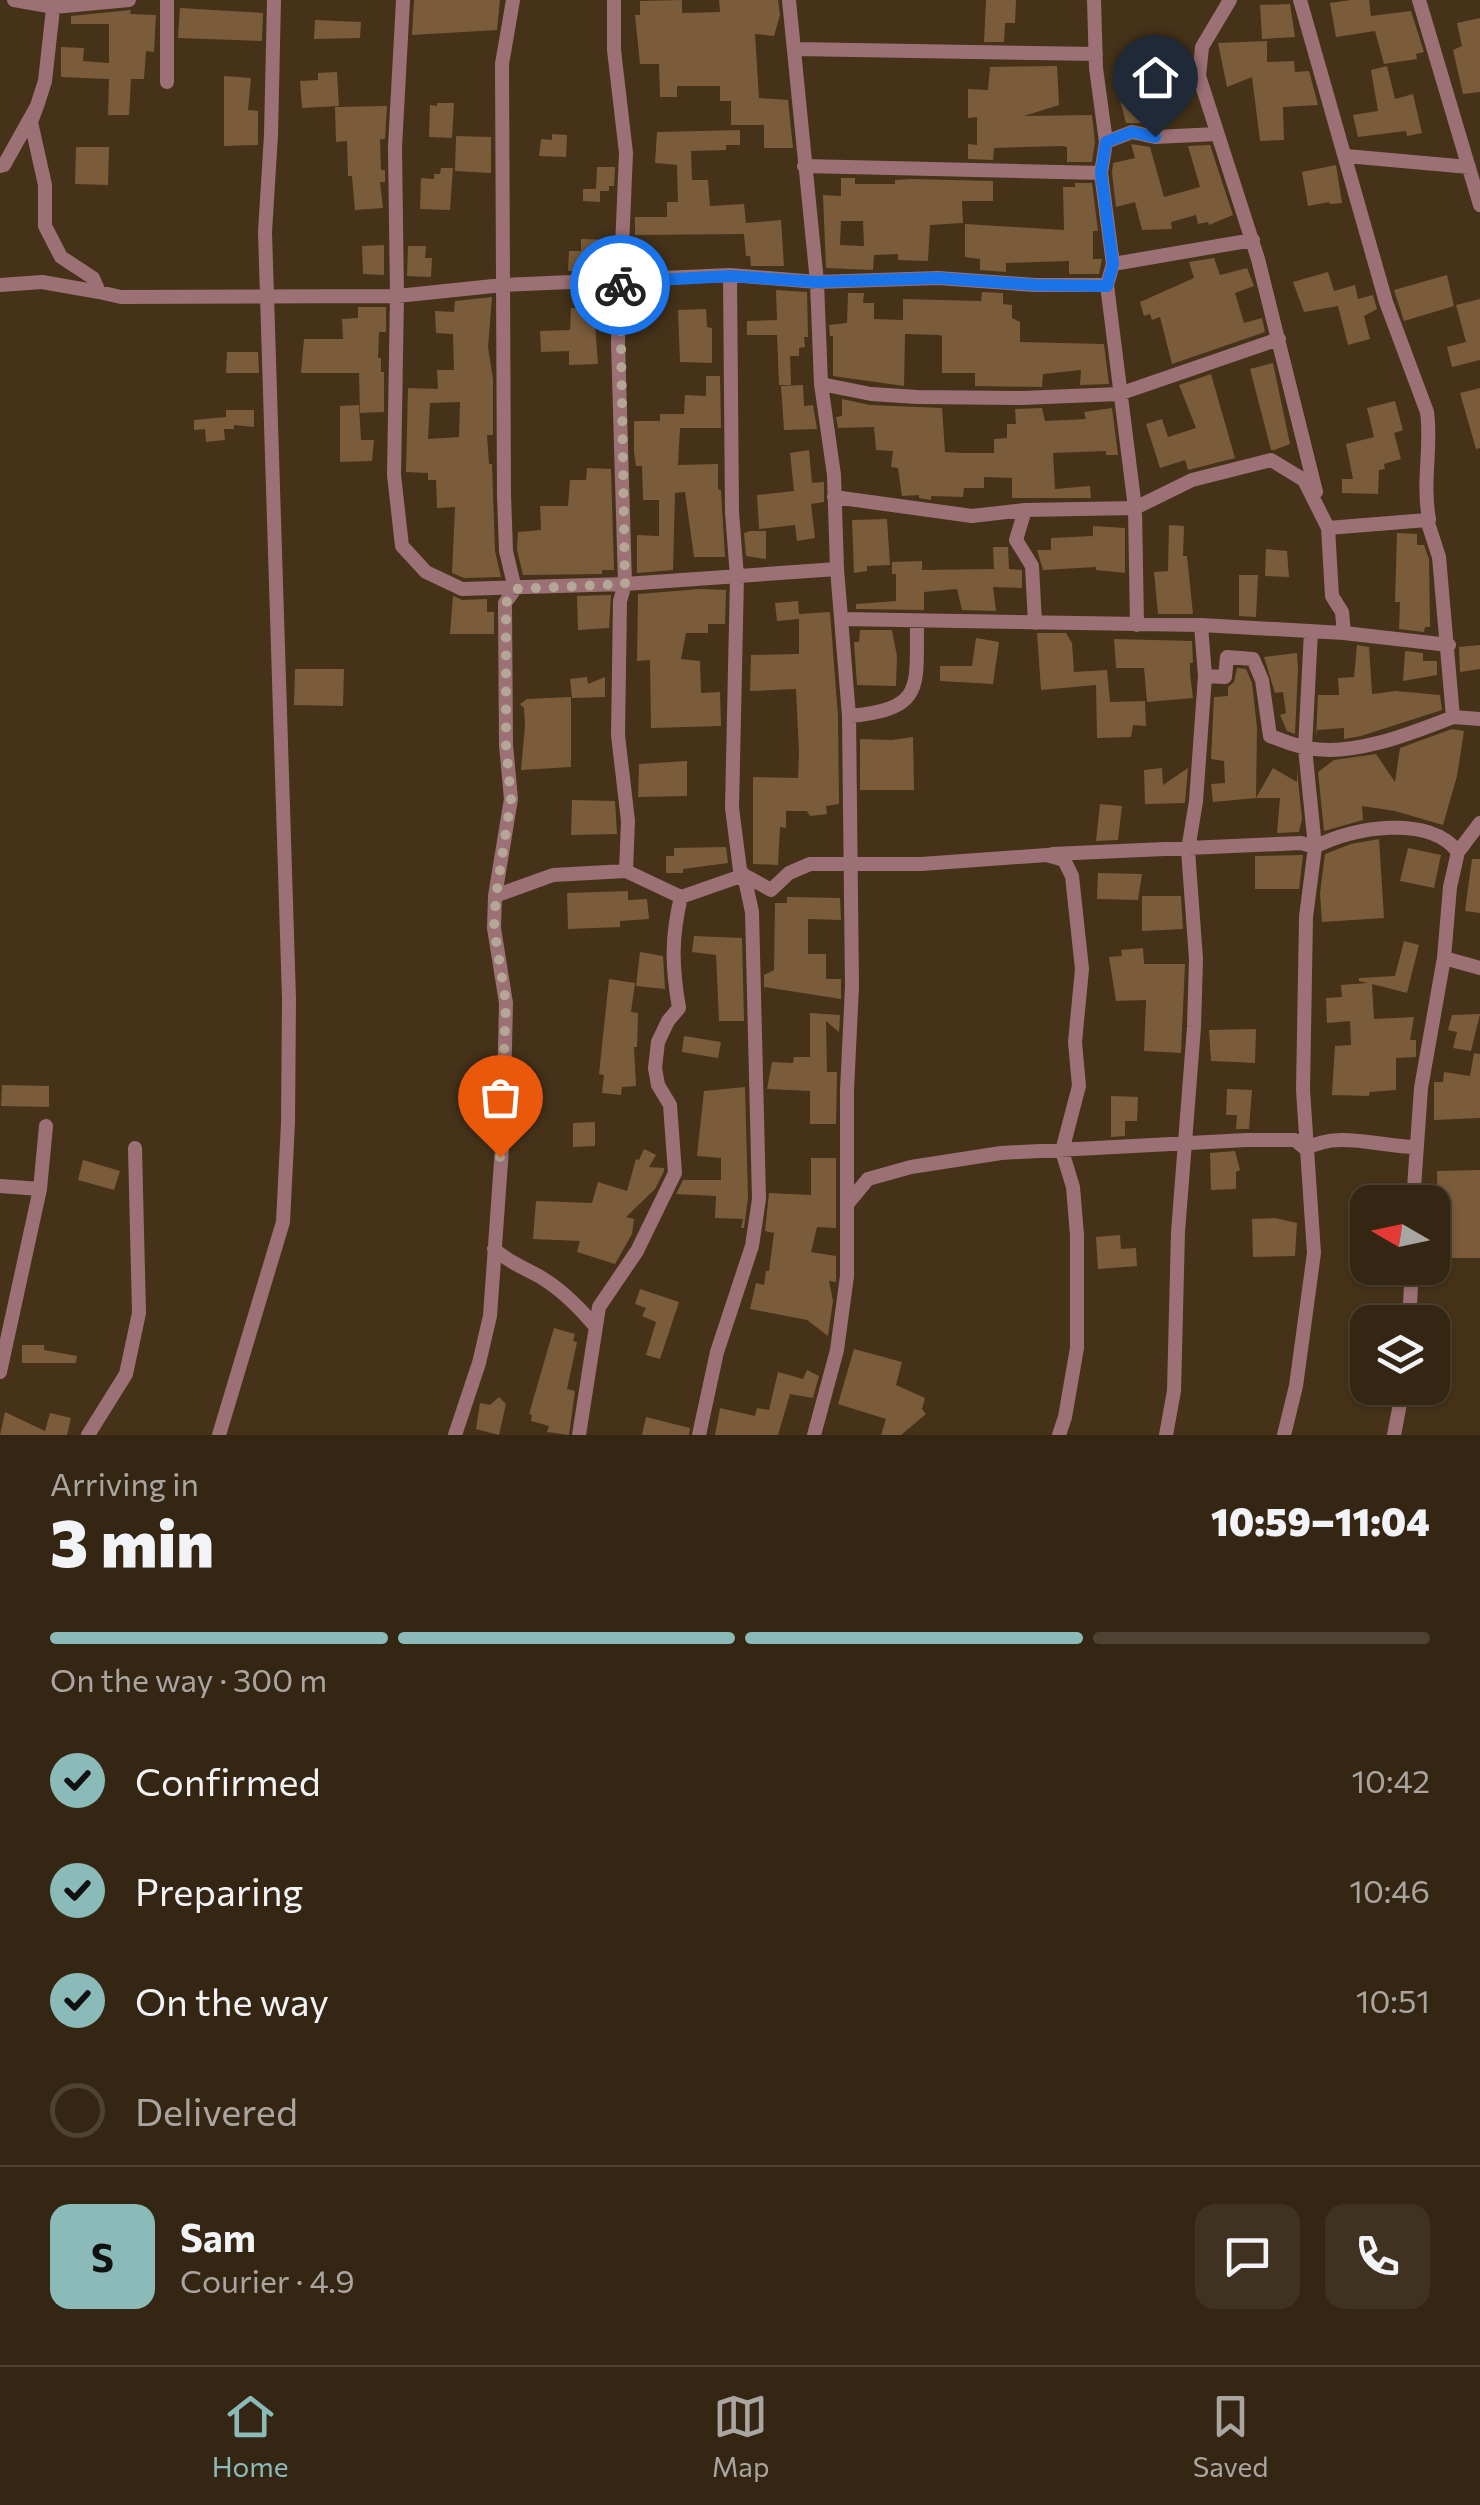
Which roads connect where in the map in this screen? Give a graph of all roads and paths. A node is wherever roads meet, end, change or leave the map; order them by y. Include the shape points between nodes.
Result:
1 (14, 0) edge
2 (129, 0) edge
3 (167, 0) edge
4 (274, 0) edge
5 (403, 0) edge
6 (513, 0) edge
7 (614, 0) edge
8 (789, 0) edge
9 (1094, 0) edge
10 (1230, 0) edge
11 (1300, 0) edge
12 (1418, 0) edge
13 (54, 4) edge
14 (794, 49) junction
15 (1096, 54) junction
16 (167, 82) dead end
17 (37, 106) junction
18 (1217, 134) junction
19 (1106, 142) junction
20 (1346, 156) junction
21 (0, 166) edge
22 (804, 166) junction
23 (1470, 167) junction
24 (1101, 173) junction
25 (1480, 205) edge
26 (1252, 240) junction
27 (1113, 264) junction
28 (730, 276) junction
29 (620, 282) junction
30 (817, 282) junction
31 (0, 285) edge
32 (503, 285) junction
33 (1107, 286) junction
34 (100, 292) junction
35 (268, 296) junction
36 (398, 296) junction
37 (1279, 338) junction
38 (822, 384) junction
39 (1120, 394) junction
40 (834, 496) junction
41 (1134, 508) junction
42 (1320, 508) junction
43 (1025, 510) junction
44 (1427, 520) junction
45 (1328, 528) junction
46 (837, 570) junction
47 (737, 577) junction
48 (625, 584) junction
49 (515, 589) junction
50 (842, 619) junction
51 (917, 620) junction
52 (1035, 623) junction
53 (1137, 625) junction
54 (1201, 626) junction
55 (1310, 631) junction
56 (1344, 633) junction
57 (1449, 646) junction
58 (1205, 676) junction
59 (849, 716) junction
60 (1453, 716) junction
61 (1480, 718) edge
62 (1305, 748) junction
63 (1479, 826) edge
64 (1315, 847) junction
65 (1188, 850) junction
66 (1458, 852) junction
67 (1047, 855) junction
68 (850, 863) junction
69 (626, 871) junction
70 (744, 876) junction
71 (496, 896) junction
72 (681, 897) junction
73 (1444, 958) junction
74 (1480, 968) edge
75 (46, 1126) dead end
76 (1185, 1144) junction
77 (1416, 1147) junction
78 (135, 1148) dead end
79 (1306, 1149) junction
80 (1062, 1151) junction
81 (1413, 1185) edge
82 (0, 1186) edge
83 (40, 1188) junction
84 (849, 1202) junction
85 (494, 1249) junction
86 (595, 1326) junction
87 (0, 1372) edge
88 (1399, 1405) edge
89 (88, 1435) edge
90 (218, 1435) edge
91 (455, 1435) edge
92 (579, 1435) edge
93 (698, 1435) edge
94 (814, 1435) edge
95 (1059, 1435) edge
96 (1166, 1435) edge
97 (1284, 1435) edge
98 (1394, 1435) edge

1 - 13 street
2 - 13 street
3 - 16 street
4 - 35 street
5 - 36 street via 395,147
6 - 32 street via 502,64
7 - 29 street via 626,154
8 - 14 street
9 - 15 street
10 - 18 street via 1199,56 1201,87
11 - 20 street
12 - 23 street
13 - 17 street
14 - 15 street
14 - 22 street
15 - 19 street
17 - 21 street
17 - 34 street via 31,122 45,226 61,257 93,278
18 - 19 street via 1132,132
18 - 26 street
19 - 24 street
20 - 23 street
20 - 44 street via 1386,302 1427,412
22 - 24 street
22 - 30 street
23 - 25 street
24 - 27 street
26 - 27 street
26 - 37 street
27 - 33 street
28 - 29 street
28 - 30 street
28 - 47 street
29 - 32 street
29 - 48 street
30 - 33 street via 938,278
30 - 38 street
31 - 34 street via 42,282
32 - 36 street
32 - 49 street via 506,551
33 - 39 street
34 - 35 street
35 - 36 street
35 - 90 street via 290,998 288,1123 283,1222
36 - 49 street via 394,475 402,546 426,572 462,589
37 - 39 street
37 - 42 street
38 - 39 street via 917,396
38 - 40 street
39 - 41 street
40 - 43 street via 972,516
40 - 46 street
41 - 42 street via 1192,480 1271,460 1304,480
41 - 43 street
41 - 53 street
42 - 45 street
43 - 52 street via 1016,540 1032,566
44 - 45 street
44 - 57 street via 1439,557
45 - 56 street via 1332,596
46 - 47 street
46 - 50 street
47 - 48 street
47 - 70 street via 732,808
48 - 49 street
48 - 69 street via 618,735
49 - 71 street via 506,603 511,799
50 - 51 street
50 - 59 street
51 - 52 street
51 - 59 street via 912,691 894,709
52 - 53 street
53 - 54 street
54 - 55 street
54 - 58 street
55 - 56 street
55 - 62 street
56 - 57 street
57 - 60 street
58 - 62 street via 1225,677 1228,656 1253,658 1270,736
58 - 65 street
59 - 68 street
60 - 61 street
60 - 62 street via 1358,747
62 - 64 street
63 - 66 street
64 - 65 street
64 - 66 street via 1374,828 1412,829 1437,833
64 - 79 street via 1306,917
65 - 67 street
65 - 76 street via 1196,960
66 - 73 street
67 - 68 street
67 - 80 street via 1064,860 1072,876 1082,969 1075,1042 1079,1086
68 - 70 street via 810,864 771,890
68 - 84 street
69 - 71 street via 553,875
69 - 72 street
70 - 72 street
70 - 93 street via 752,912 757,1221
71 - 85 street via 506,1029
72 - 86 street via 672,935 680,1008 658,1042 655,1068 670,1105 675,1173 599,1307
73 - 74 street
73 - 77 street
75 - 83 street
76 - 79 street via 1294,1140
76 - 80 street
76 - 96 street via 1174,1391
77 - 79 street via 1322,1139
77 - 81 street
78 - 89 street via 139,1313 126,1374
79 - 97 street via 1314,1253
80 - 84 street via 911,1167 868,1179
80 - 95 street via 1073,1187 1078,1283 1077,1348
82 - 83 street
83 - 87 street
84 - 94 street via 837,1350
85 - 86 street via 557,1289
85 - 91 street via 485,1340
86 - 92 street
88 - 98 street

